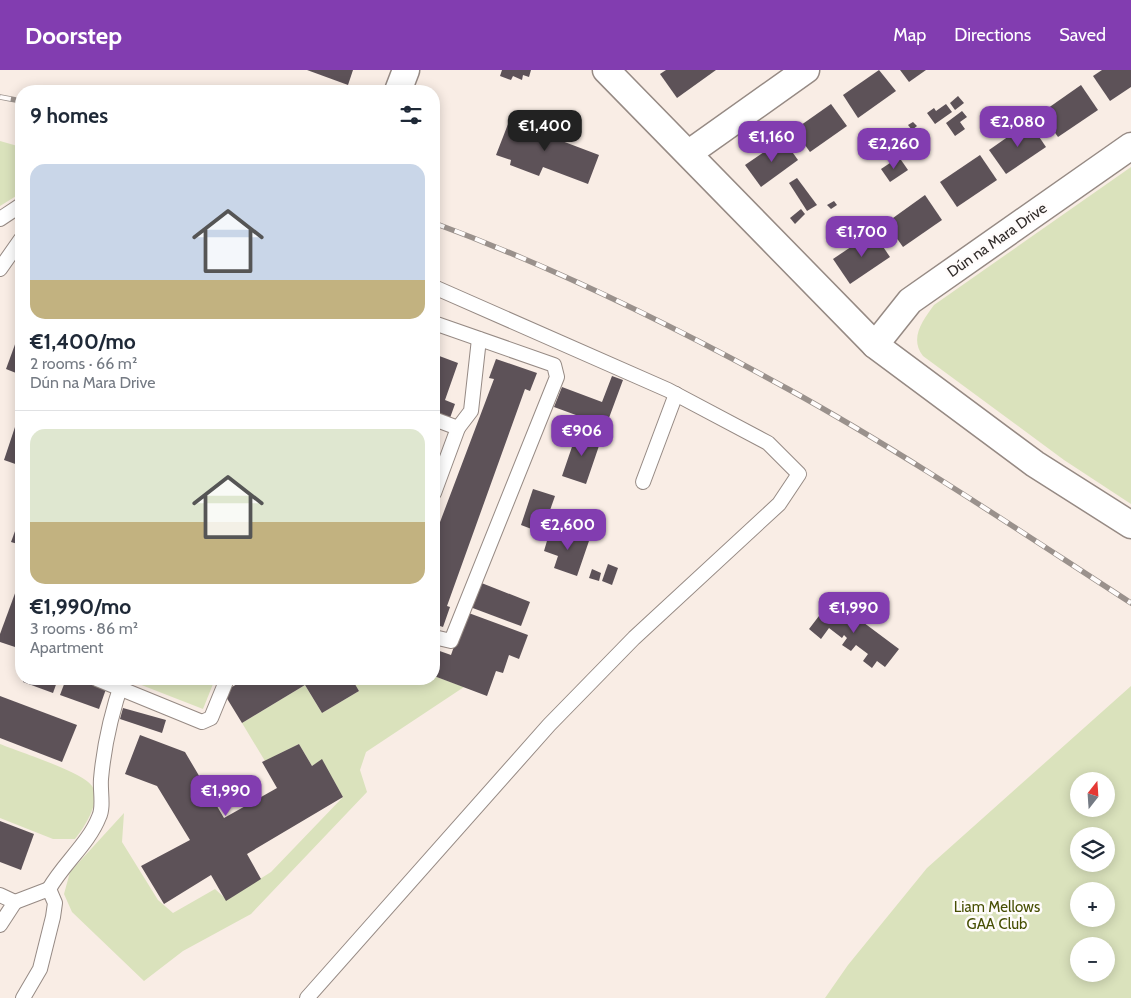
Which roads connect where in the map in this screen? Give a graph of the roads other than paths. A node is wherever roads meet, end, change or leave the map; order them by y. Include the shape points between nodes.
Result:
1 (406, 70) edge
2 (606, 70) edge
3 (806, 70) edge
4 (400, 85) edge
5 (1131, 146) edge
6 (689, 153) junction
7 (15, 209) edge
8 (0, 219) edge
9 (15, 248) edge
10 (0, 269) edge
11 (440, 290) edge
12 (440, 325) edge
13 (479, 339) junction
14 (875, 345) junction
15 (676, 394) junction
16 (440, 421) edge
17 (458, 428) junction
18 (440, 477) edge
19 (642, 482) dead end
20 (1131, 525) edge
21 (440, 638) edge
22 (122, 685) edge
23 (124, 685) edge
24 (225, 685) edge
25 (49, 889) junction
26 (0, 895) edge
27 (15, 902) junction
28 (0, 925) edge
29 (23, 998) edge
30 (307, 998) edge

1 - 4 street
2 - 6 street
3 - 6 street
5 - 14 street, Dún na Mara Drive via 910,301
6 - 14 street
7 - 8 lane
9 - 10 lane
11 - 15 lane
12 - 13 lane
13 - 17 lane via 471,411
13 - 21 lane via 554,365 557,377 451,641
14 - 20 street via 1035,464
15 - 19 lane
15 - 30 lane via 768,443 799,474 779,504 634,638 549,725
16 - 17 lane
17 - 18 lane
22 - 25 lane via 112,715 101,779 100,816
23 - 24 lane via 202,722 211,718
25 - 27 lane
25 - 29 lane via 55,903 53,917 40,969
26 - 27 lane
27 - 28 lane

